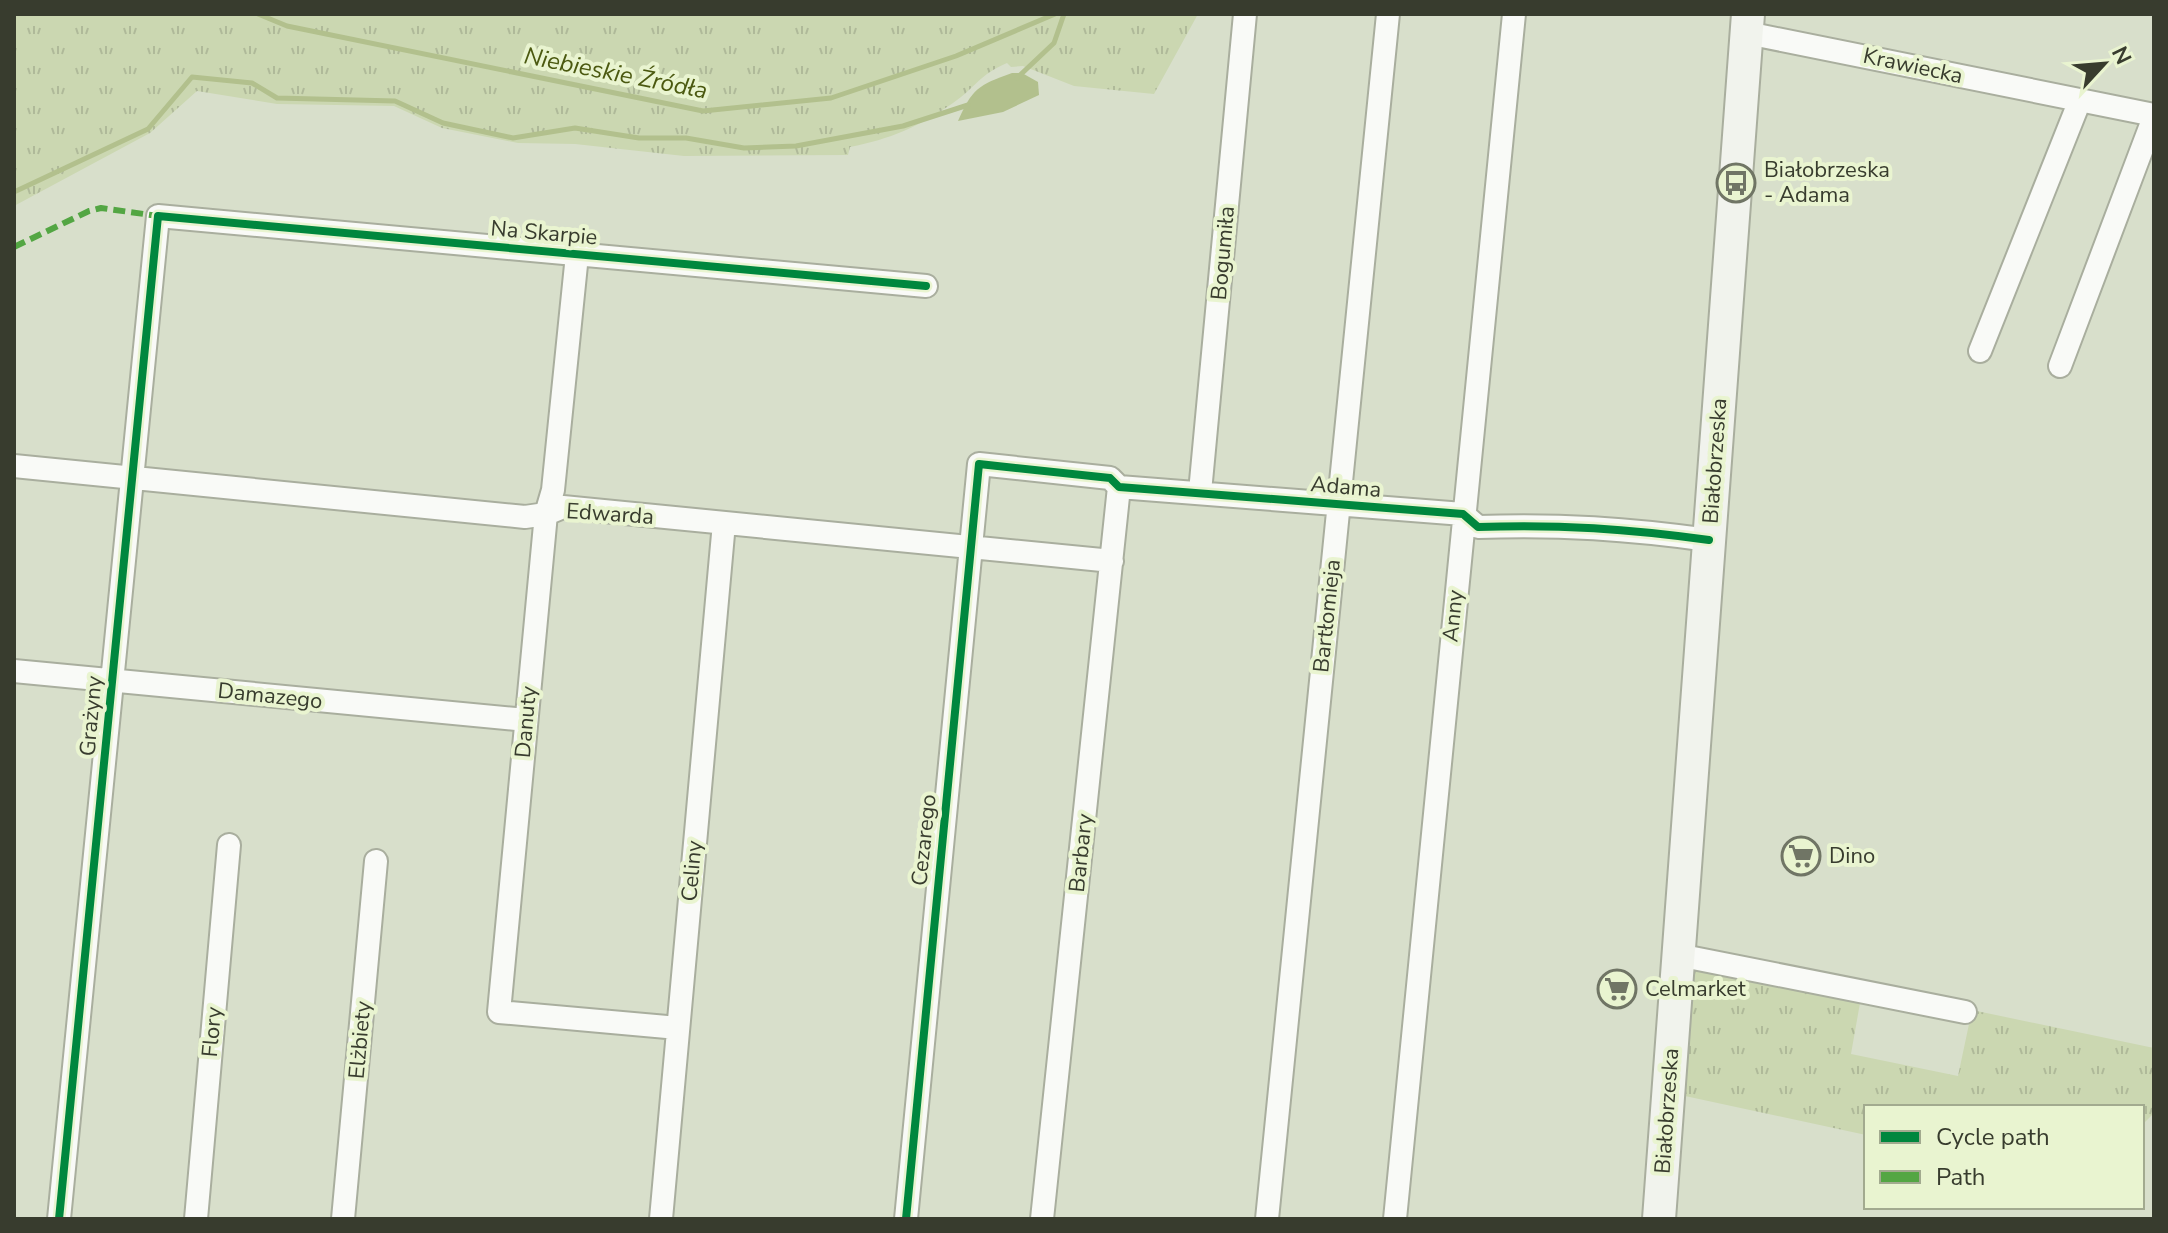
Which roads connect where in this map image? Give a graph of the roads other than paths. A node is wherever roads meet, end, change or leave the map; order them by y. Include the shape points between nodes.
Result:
1 (1245, 14) edge
2 (1388, 14) edge
3 (1514, 14) edge
4 (1747, 24) edge
5 (2080, 100) junction
6 (2154, 116) edge
7 (158, 216) joint
8 (577, 255) junction
9 (926, 286) dead end
10 (1980, 351) dead end
11 (2060, 366) dead end
12 (979, 464) joint
13 (14, 466) edge
14 (132, 478) junction
15 (1119, 487) junction
16 (1200, 492) junction
17 (1338, 505) junction
18 (546, 514) junction
19 (1463, 514) junction
20 (724, 523) junction
21 (1709, 540) junction
22 (971, 547) junction
23 (1112, 561) junction
24 (14, 671) edge
25 (112, 680) junction
26 (526, 720) junction
27 (229, 845) dead end
28 (376, 861) dead end
29 (1678, 955) junction
30 (1965, 1012) dead end
31 (678, 1028) junction
32 (59, 1219) edge
33 (196, 1219) edge
34 (343, 1219) edge
35 (661, 1219) edge
36 (906, 1219) edge
37 (1042, 1219) edge
38 (1267, 1219) edge
39 (1395, 1219) edge
40 (1659, 1219) edge

1 - 16 street, Bogumiła
2 - 17 street, Bartłomieja
3 - 19 street, Anny
4 - 5 street, Krawiecka
4 - 21 main road, Białobrzeska
5 - 6 street, Krawiecka
5 - 10 street
6 - 11 street, Krawiecka
7 - 8 street, Na Skarpie
7 - 14 street, Grażyny
8 - 9 street, Na Skarpie
8 - 18 street, Danuty via 553,490
12 - 15 street, Adama via 1110,478
12 - 22 street, Cezarego
13 - 14 street, Edwarda
14 - 18 street, Edwarda via 525,517
14 - 25 street, Grażyny
15 - 16 street, Adama
15 - 23 street, Barbary
16 - 17 street, Adama
17 - 19 street, Adama
17 - 38 street, Bartłomieja
18 - 20 street, Edwarda via 563,507
18 - 26 street, Danuty
19 - 21 street, Adama via 1478,527 1591,526
19 - 39 street, Anny
20 - 22 street, Edwarda
20 - 31 street, Celiny
21 - 29 main road, Białobrzeska
22 - 23 street, Edwarda
22 - 36 street, Cezarego
23 - 37 street, Barbary
24 - 25 street, Damazego
25 - 26 street, Damazego
25 - 32 street, Grażyny
26 - 31 street, Danuty via 499,1012
27 - 33 street, Flory
28 - 34 street, Elżbiety
29 - 30 street
29 - 40 main road, Białobrzeska
31 - 35 street, Celiny

